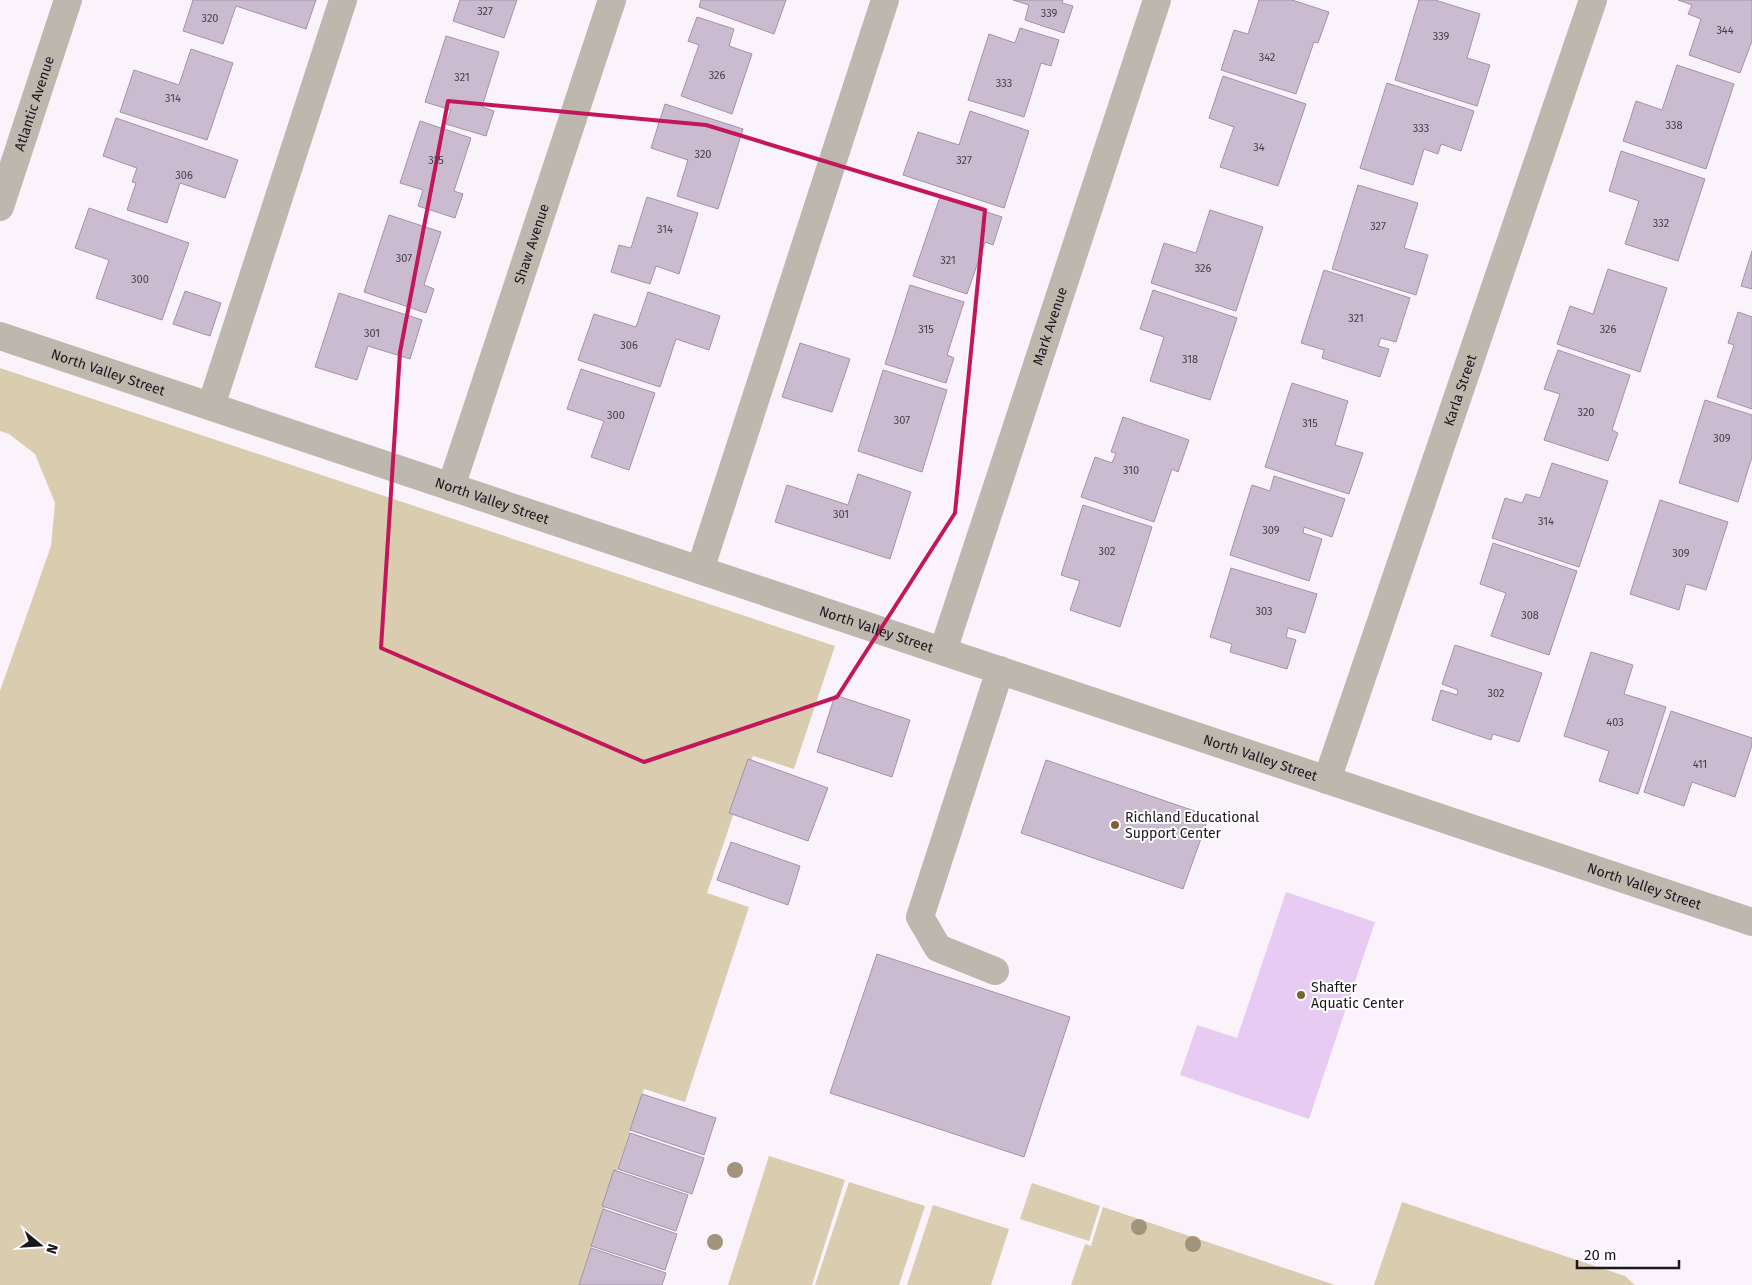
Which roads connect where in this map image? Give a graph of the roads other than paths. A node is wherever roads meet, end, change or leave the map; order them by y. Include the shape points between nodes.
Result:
1 (68, 0) edge
2 (343, 0) edge
3 (612, 0) edge
4 (885, 0) edge
5 (1157, 0) edge
6 (1593, 0) edge
7 (0, 207) edge
8 (0, 336) edge
9 (211, 406) junction
10 (452, 487) junction
11 (700, 570) junction
12 (943, 651) junction
13 (1000, 670) junction
14 (1327, 780) junction
15 (1752, 922) edge
16 (995, 971) dead end

1 - 7 street, Atlantic Avenue
2 - 9 street
3 - 10 street, Shaw Avenue
4 - 11 street
5 - 12 street, Mark Avenue
6 - 14 street, Karla Street
8 - 9 street, North Valley Street
9 - 10 street, North Valley Street
10 - 11 street, North Valley Street
11 - 12 street, North Valley Street
12 - 13 street, North Valley Street
13 - 14 street, North Valley Street
13 - 16 street via 920,918 938,948
14 - 15 street, North Valley Street

